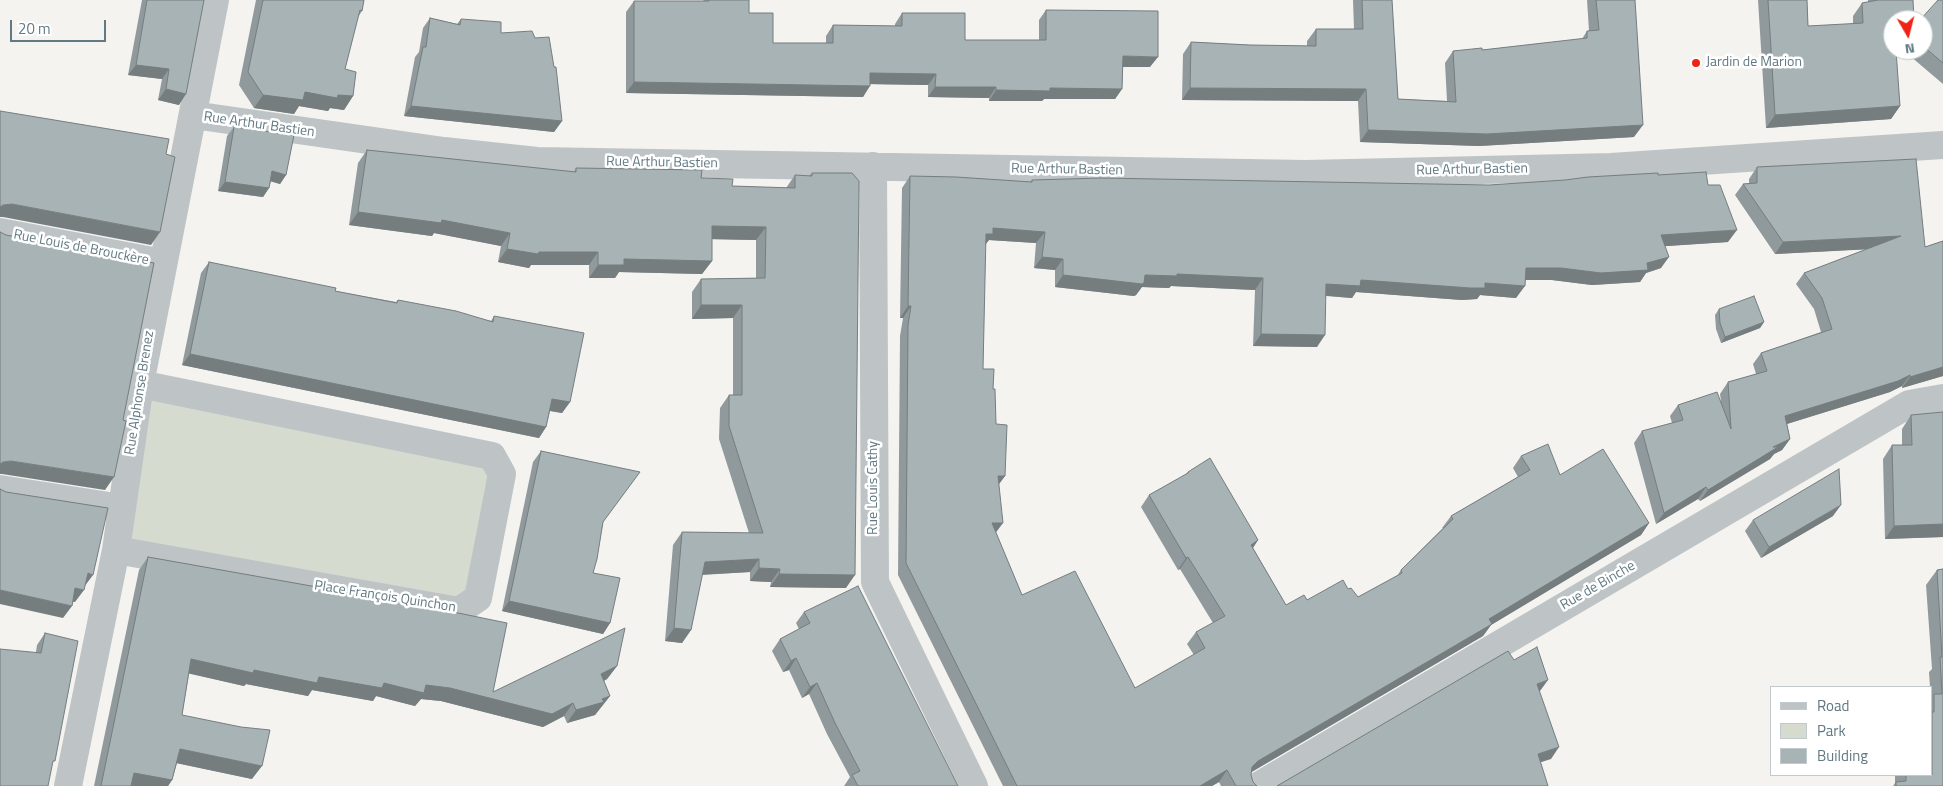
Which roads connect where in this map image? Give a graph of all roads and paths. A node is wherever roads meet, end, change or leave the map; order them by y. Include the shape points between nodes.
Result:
1 (215, 0) edge
2 (193, 115) junction
3 (1943, 145) edge
4 (873, 166) junction
5 (0, 232) edge
6 (163, 263) junction
7 (140, 384) junction
8 (1943, 398) edge
9 (0, 488) edge
10 (122, 508) junction
11 (116, 550) junction
12 (68, 786) edge
13 (974, 786) edge
14 (1258, 786) edge

1 - 2 street, Rue Alphonse Brenez
2 - 4 street, Rue Arthur Bastien via 537,161
2 - 6 street, Rue Alphonse Brenez
3 - 4 street, Rue Arthur Bastien via 1610,167 1316,174
4 - 13 street, Rue Louis Cathy via 875,582
5 - 6 street, Rue Louis de Brouckère
6 - 7 street, Rue Alphonse Brenez
7 - 10 street, Rue Alphonse Brenez
7 - 11 street, Place François Quinchon via 492,456 502,474 478,598 459,611
8 - 14 street, Rue de Binche via 1909,404
9 - 10 street
10 - 11 street, Rue Alphonse Brenez
11 - 12 street, Rue Alphonse Brenez

